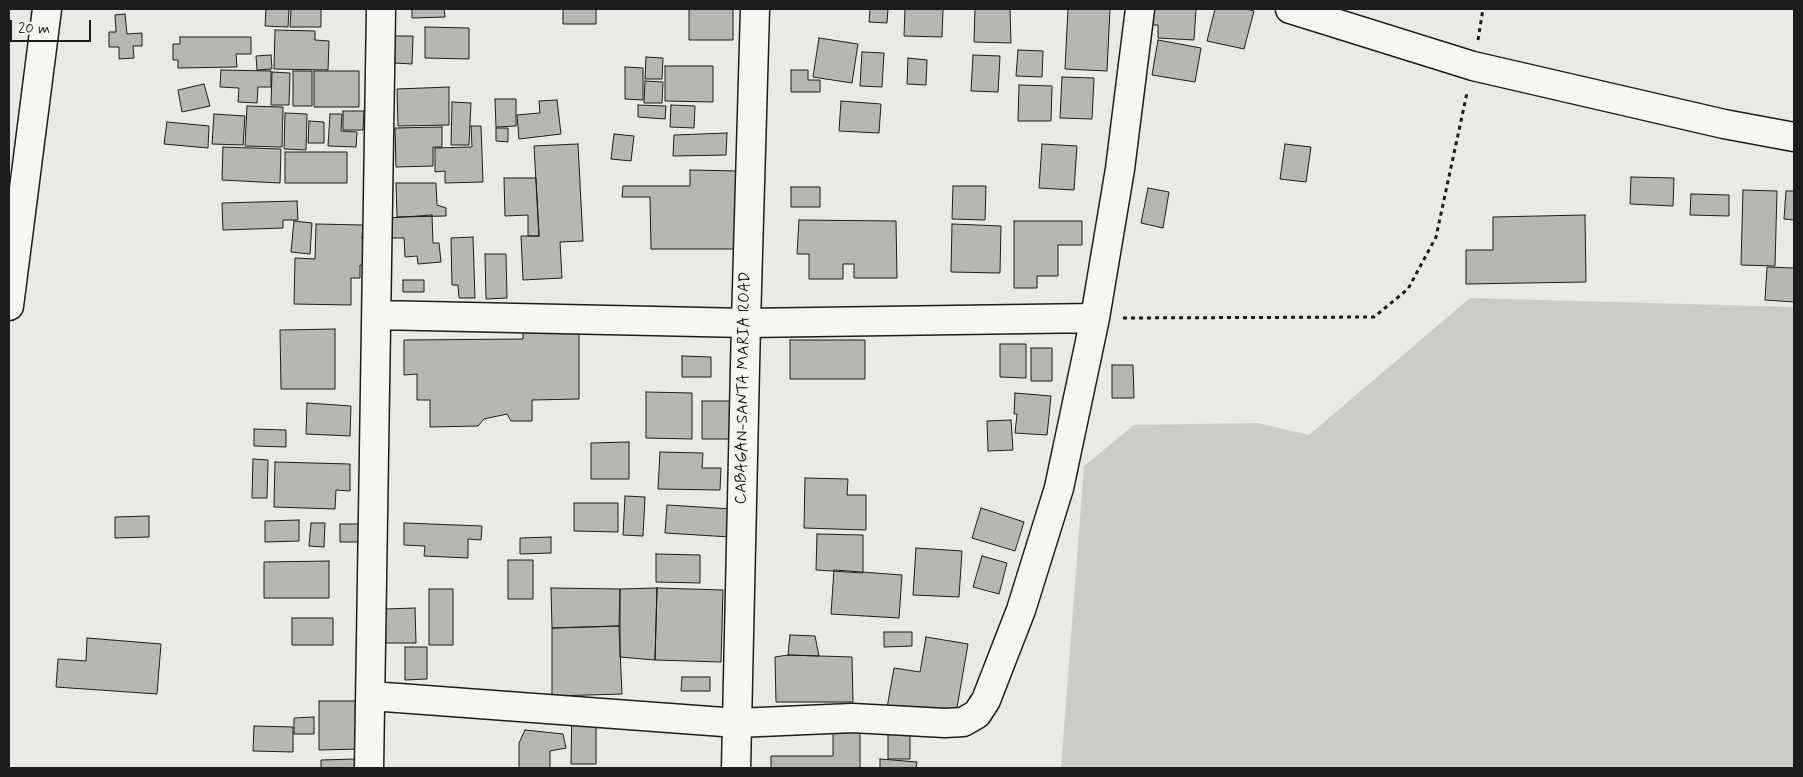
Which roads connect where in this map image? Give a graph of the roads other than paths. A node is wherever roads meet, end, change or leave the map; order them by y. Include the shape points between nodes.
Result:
1 (47, 9) edge
2 (381, 9) edge
3 (755, 9) edge
4 (1140, 9) edge
5 (1290, 9) edge
6 (1794, 138) edge
7 (9, 306) edge
8 (377, 315) junction
9 (1095, 318) junction
10 (746, 323) junction
11 (371, 696) junction
12 (737, 722) junction
13 (369, 768) edge
14 (736, 768) edge

1 - 7 street
2 - 8 street
3 - 10 street, CABAGAN-SANTA MARIA ROAD
4 - 9 street via 1120,169
5 - 6 street via 1473,66
8 - 10 street
8 - 11 street
9 - 10 street
9 - 12 street via 1060,488 1021,610 986,700 976,714 963,722 945,723 852,718
10 - 12 street, CABAGAN-SANTA MARIA ROAD
11 - 12 street
11 - 13 street
12 - 14 street, CABAGAN-SANTA MARIA ROAD

